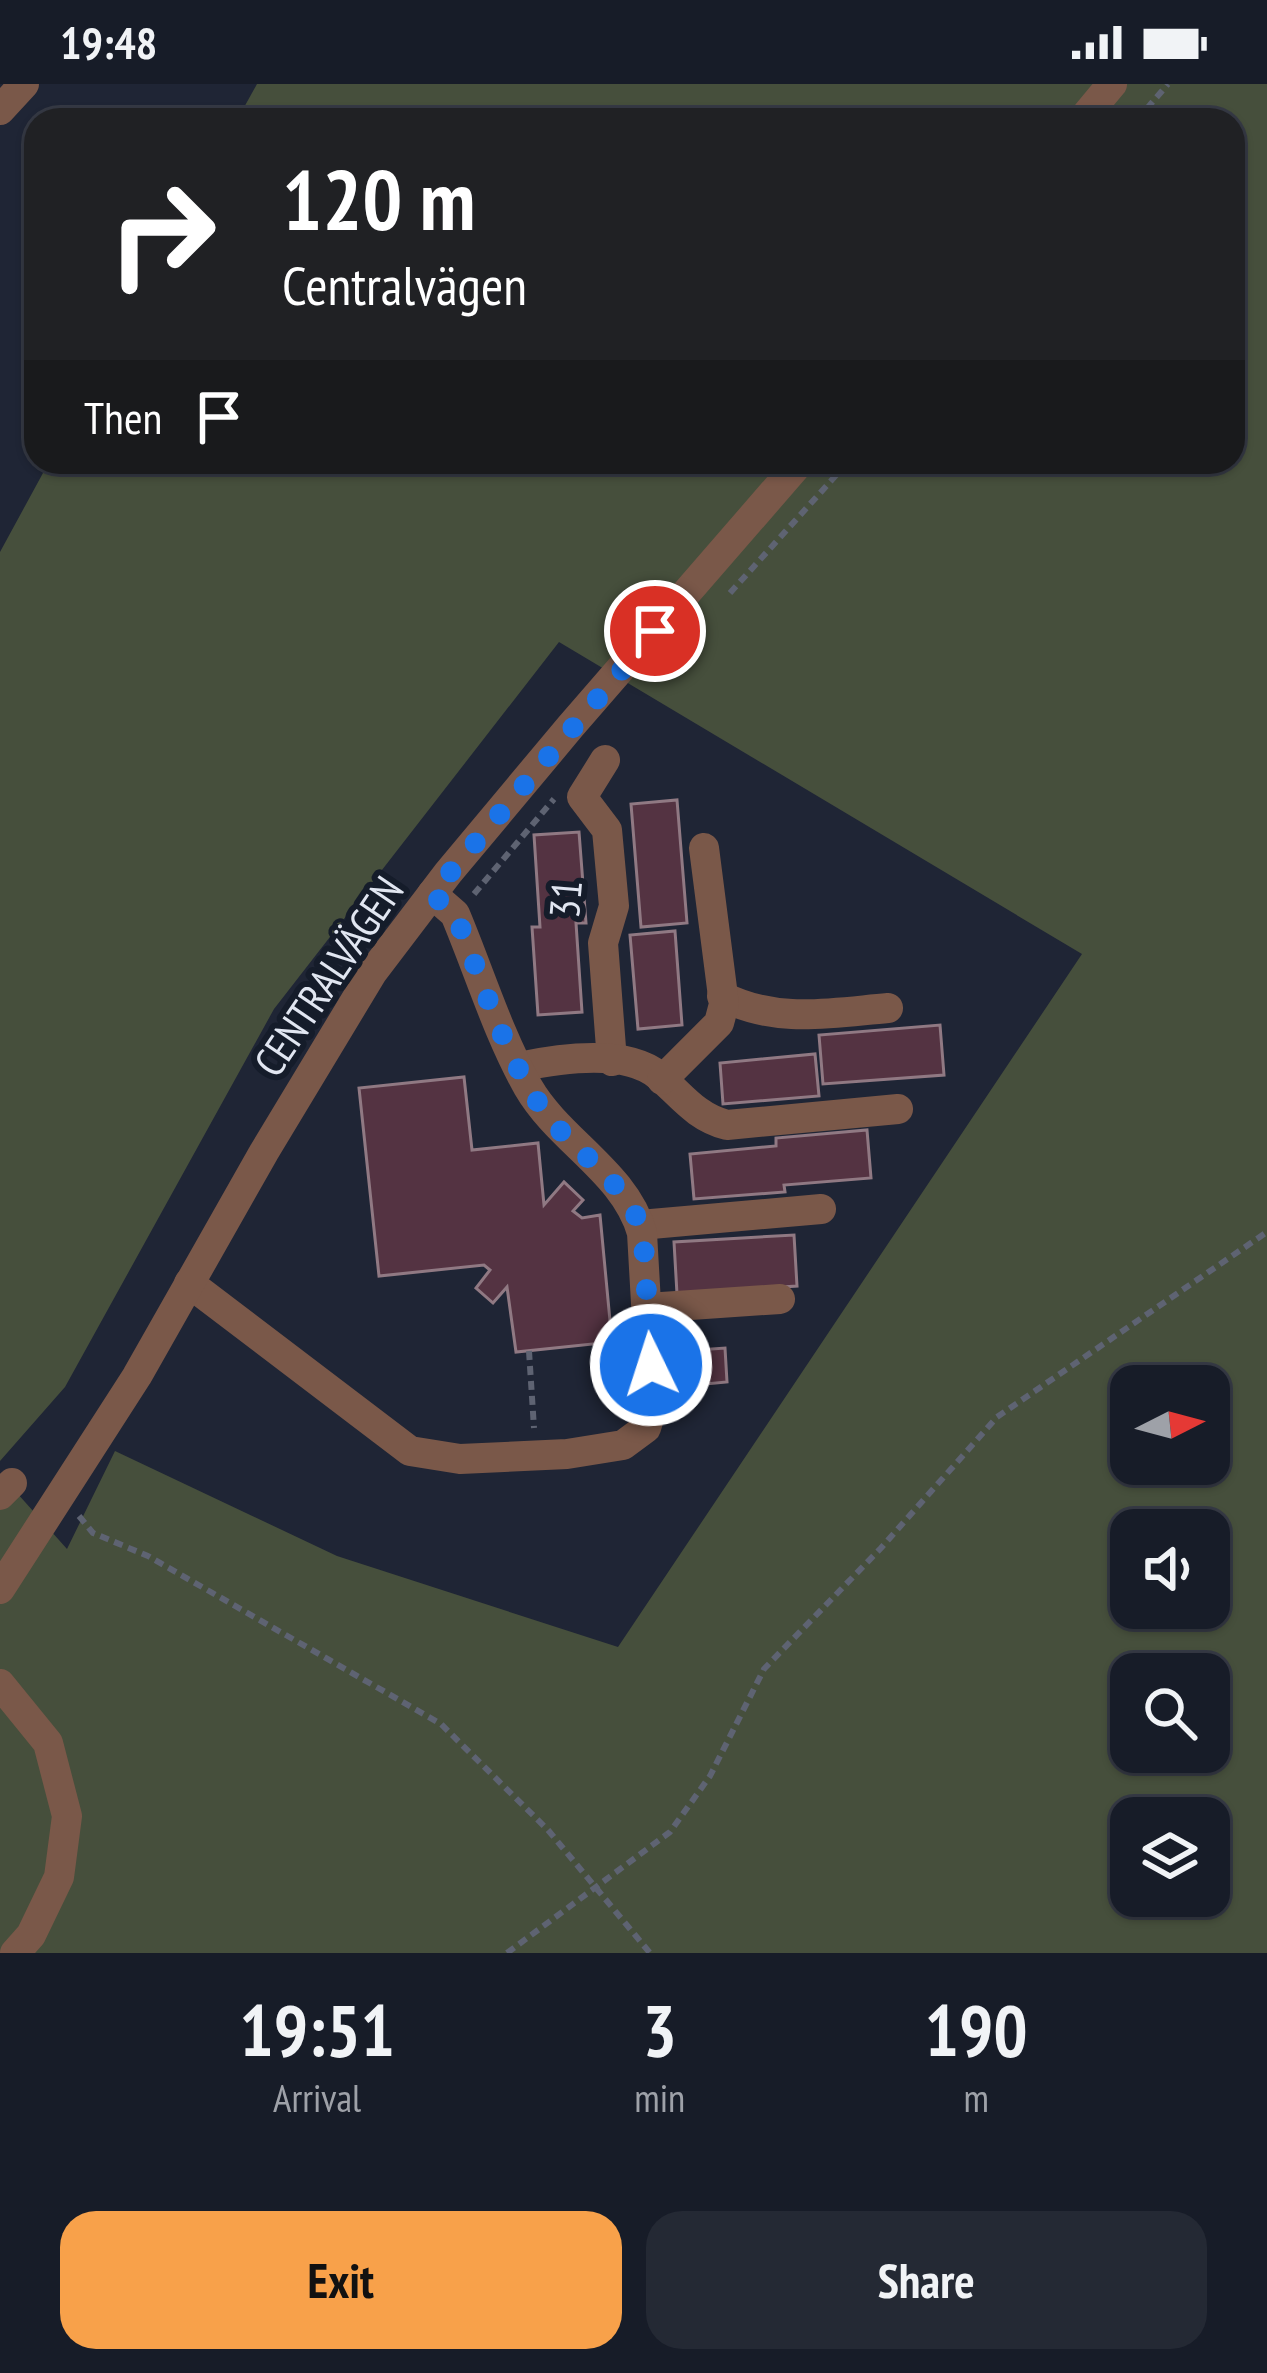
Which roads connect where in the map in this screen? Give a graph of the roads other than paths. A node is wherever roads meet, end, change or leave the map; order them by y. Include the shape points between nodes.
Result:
1 (24, 84) edge
2 (1112, 84) edge
3 (1092, 108) edge
4 (0, 110) edge
5 (790, 474) edge
6 (604, 760) dead end
7 (704, 848) dead end
8 (444, 904) junction
9 (722, 996) junction
10 (888, 1008) dead end
11 (612, 1061) junction
12 (519, 1067) junction
13 (662, 1080) junction
14 (898, 1108) dead end
15 (821, 1209) dead end
16 (640, 1225) junction
17 (189, 1283) junction
18 (780, 1299) dead end
19 (647, 1308) junction
20 (0, 1589) edge
21 (0, 1684) edge
22 (15, 1953) edge

1 - 4 street
2 - 3 street
5 - 8 street, CENTRALVÄGEN via 570,727
6 - 11 street, 31 via 582,797 607,830 614,906 603,944
7 - 9 street
8 - 12 street
8 - 17 street, CENTRALVÄGEN via 372,973
9 - 10 street via 775,1015
9 - 13 street via 719,1023
11 - 12 street via 562,1058
11 - 13 street
12 - 16 street via 547,1115 619,1188
13 - 14 street via 705,1119 727,1125
15 - 16 street
16 - 19 street
17 - 19 street via 410,1450 460,1459 623,1445 646,1428
17 - 20 street, CENTRALVÄGEN
18 - 19 street
21 - 22 street via 48,1744 67,1816 59,1876

